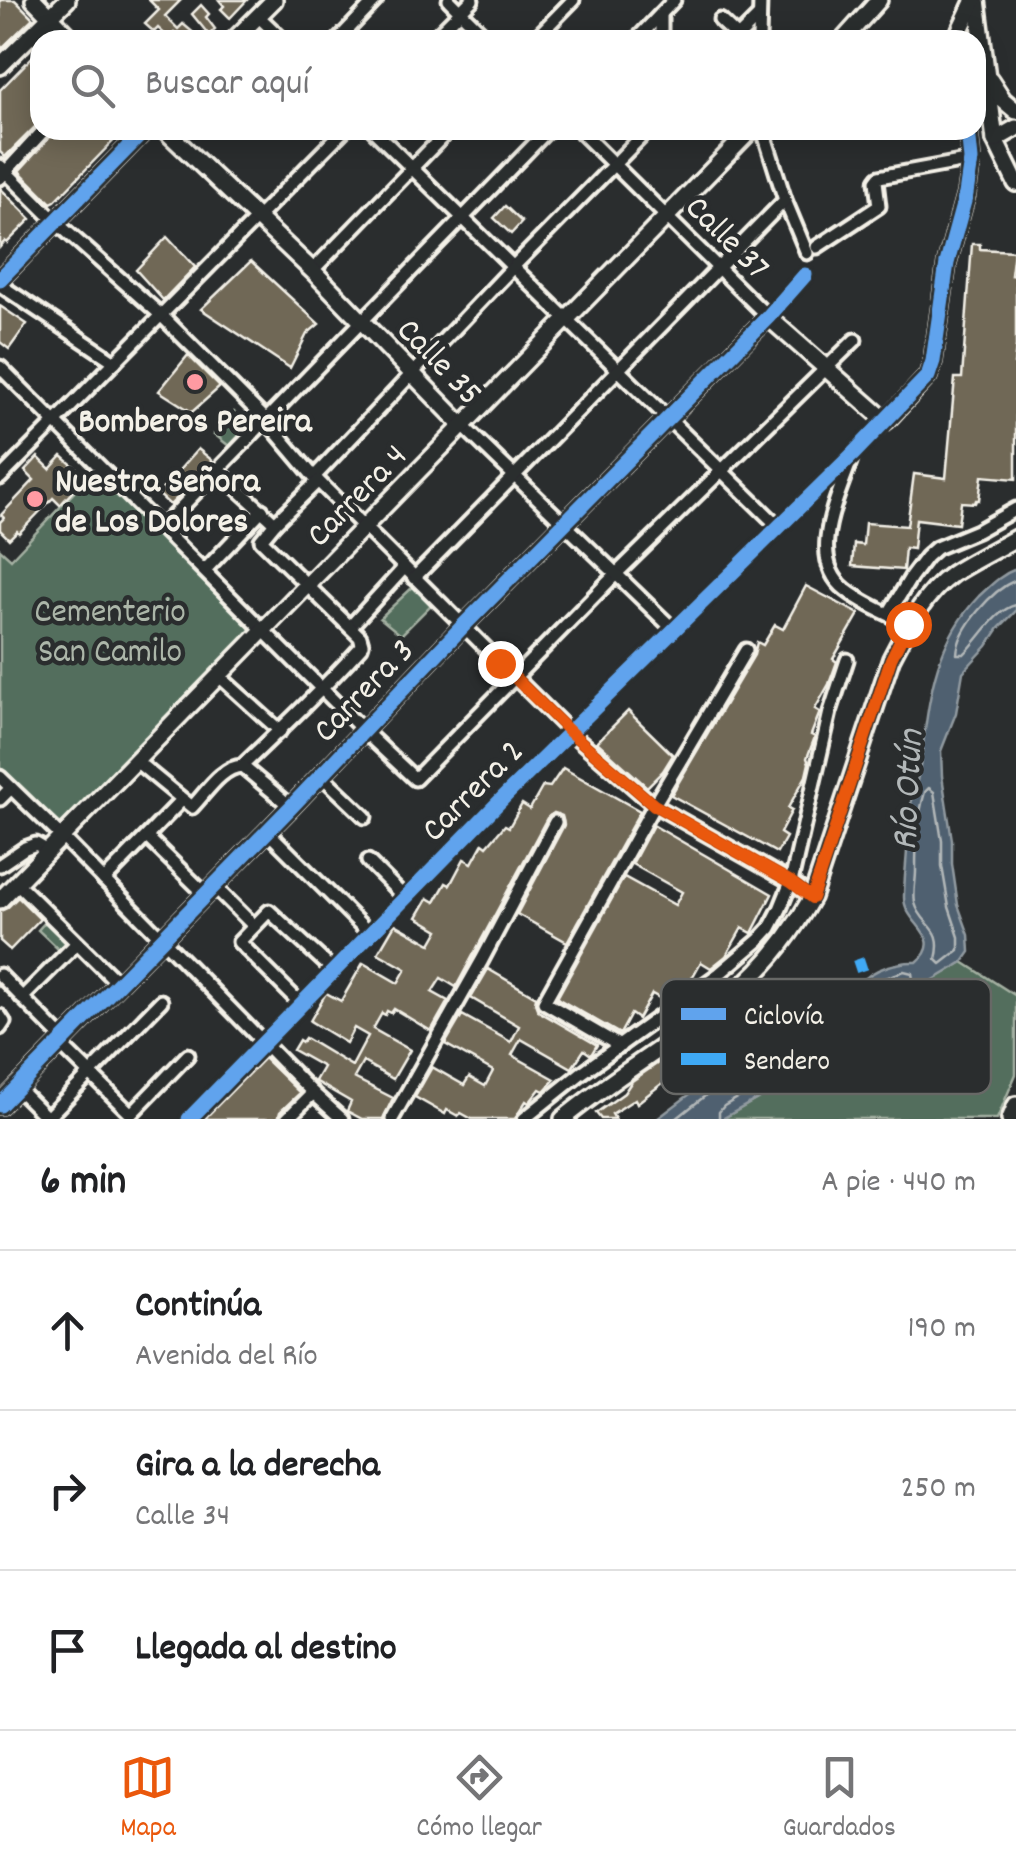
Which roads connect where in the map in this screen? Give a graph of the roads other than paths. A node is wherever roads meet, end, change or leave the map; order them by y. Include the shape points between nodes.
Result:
1 (34, 0) edge
2 (67, 0) edge
3 (274, 0) edge
4 (376, 0) edge
5 (448, 0) edge
6 (472, 0) edge
7 (574, 0) edge
8 (760, 0) edge
9 (880, 0) edge
10 (962, 0) edge
11 (976, 0) edge
12 (664, 6) edge
13 (460, 12) junction
14 (258, 16) junction
15 (759, 16) junction
16 (51, 17) junction
17 (720, 20) dead end
18 (37, 30) edge
19 (63, 30) edge
20 (244, 30) edge
21 (273, 30) edge
22 (348, 30) edge
23 (442, 30) edge
24 (479, 30) edge
25 (544, 30) edge
26 (644, 30) edge
27 (729, 30) edge
28 (745, 30) edge
29 (759, 30) edge
30 (852, 30) edge
31 (960, 30) edge
32 (962, 30) edge
33 (980, 30) edge
34 (30, 37) edge
35 (0, 66) edge
36 (986, 70) joint
37 (1016, 111) edge
38 (1016, 128) edge
39 (34, 140) edge
40 (136, 140) edge
41 (175, 140) edge
42 (334, 140) edge
43 (383, 140) edge
44 (440, 140) edge
45 (538, 140) edge
46 (590, 140) edge
47 (639, 140) edge
48 (741, 140) edge
49 (766, 140) edge
50 (969, 140) edge
51 (995, 140) junction
52 (971, 160) junction
53 (615, 166) junction
54 (412, 170) junction
55 (2, 172) edge
56 (1016, 183) edge
57 (786, 200) junction
58 (667, 217) junction
59 (462, 218) junction
60 (258, 219) junction
61 (56, 223) junction
62 (513, 268) junction
63 (718, 268) junction
64 (312, 271) junction
65 (805, 274) dead end
66 (0, 282) edge
67 (162, 316) junction
68 (768, 317) junction
69 (566, 320) junction
70 (362, 321) junction
71 (855, 340) dead end
72 (114, 362) junction
73 (0, 368) edge
74 (828, 368) junction
75 (618, 370) junction
76 (412, 374) junction
77 (265, 419) junction
78 (668, 420) junction
79 (886, 420) junction
80 (55, 422) junction
81 (462, 426) junction
82 (852, 455) junction
83 (217, 470) junction
84 (720, 470) junction
85 (514, 476) junction
86 (0, 478) edge
87 (316, 480) junction
88 (262, 510) junction
89 (1016, 510) edge
90 (275, 523) junction
91 (565, 524) junction
92 (778, 526) junction
93 (162, 527) junction
94 (364, 528) junction
95 (1016, 538) edge
96 (404, 568) junction
97 (205, 570) junction
98 (615, 575) junction
99 (414, 578) junction
100 (306, 586) junction
101 (889, 614) junction
102 (908, 624) junction
103 (463, 626) junction
104 (350, 627) junction
105 (264, 630) junction
106 (674, 630) junction
107 (746, 650) dead end
108 (847, 660) dead end
109 (219, 676) junction
110 (514, 678) junction
111 (323, 689) junction
112 (280, 731) junction
113 (364, 731) junction
114 (570, 732) junction
115 (136, 762) junction
116 (242, 766) junction
117 (321, 776) junction
118 (0, 777) edge
119 (11, 788) junction
120 (0, 799) edge
121 (187, 803) junction
122 (654, 805) junction
123 (291, 807) junction
124 (365, 817) dead end
125 (555, 822) dead end
126 (267, 831) junction
127 (62, 837) junction
128 (147, 837) junction
129 (48, 851) junction
130 (368, 862) dead end
131 (0, 864) edge
132 (104, 880) junction
133 (17, 882) junction
134 (791, 882) junction
135 (210, 890) junction
136 (405, 898) junction
137 (812, 898) junction
138 (0, 900) edge
139 (254, 926) junction
140 (370, 934) junction
141 (163, 939) junction
142 (77, 943) junction
143 (334, 971) junction
144 (712, 979) edge
145 (748, 979) edge
146 (118, 984) junction
147 (3, 985) edge
148 (22, 998) junction
149 (161, 1002) dead end
150 (301, 1004) junction
151 (0, 1016) edge
152 (661, 1016) edge
153 (0, 1028) edge
154 (62, 1042) junction
155 (264, 1042) junction
156 (620, 1046) junction
157 (661, 1047) edge
158 (188, 1055) dead end
159 (90, 1074) junction
160 (17, 1088) junction
161 (313, 1093) junction
162 (0, 1105) edge
163 (1016, 1105) edge
164 (46, 1118) edge
165 (188, 1119) edge
166 (287, 1119) edge
167 (342, 1119) edge
168 (392, 1119) edge
169 (524, 1119) edge
170 (563, 1119) edge
171 (1010, 1119) edge

1 - 16 main road
2 - 16 main road
3 - 14 main road
4 - 22 street
5 - 13 street
6 - 13 street
7 - 25 street
8 - 15 street
9 - 30 main road
10 - 31 main road
11 - 32 main road
11 - 33 main road
12 - 26 street
13 - 23 street
13 - 24 street
14 - 20 main road
14 - 21 street
15 - 28 street
15 - 29 street
16 - 18 main road
16 - 19 main road
17 - 27 street
34 - 35 main road
36 - 37 main road
36 - 51 main road
38 - 51 main road
39 - 55 street
40 - 61 main road
41 - 60 main road, Calle 35
42 - 60 street
43 - 54 street
44 - 54 street
45 - 59 street
46 - 53 street, Calle 37
47 - 53 street, Carrera 4
48 - 58 main road, Carrera 4
49 - 57 street
50 - 52 main road
51 - 56 main road
52 - 57 street via 879,177 879,206 812,250
52 - 79 main road via 933,361 928,376
53 - 58 street, Calle 37
53 - 62 street, Carrera 4
54 - 59 street
54 - 64 street
55 - 61 street
57 - 63 street
58 - 63 street, Calle 37
58 - 69 main road, Carrera 4
59 - 62 street
59 - 70 street
60 - 64 main road, Calle 35
60 - 67 street
61 - 66 main road
61 - 67 street
62 - 69 street
62 - 76 street, Carrera 4
63 - 68 street, Calle 37
63 - 75 street
64 - 70 main road, Calle 35
65 - 68 street
66 - 72 street
67 - 72 street
67 - 77 street
68 - 74 main road, Calle 37
68 - 78 main road, Carrera 3
69 - 75 street
69 - 81 main road, Carrera 4
70 - 76 main road, Calle 35
70 - 77 street
71 - 74 street
72 - 80 street
73 - 80 street
74 - 79 main road, Calle 37
74 - 84 street
75 - 78 street
75 - 85 street
76 - 81 main road, Calle 35
76 - 87 street, Carrera 4
77 - 83 street
77 - 87 street
78 - 84 street
78 - 91 main road, Carrera 3
79 - 82 street, Carrera 2
80 - 86 street
80 - 93 street
81 - 85 street, Calle 35
81 - 94 main road, Carrera 4
82 - 92 street, Carrera 2
82 - 101 street via 833,512 828,568 848,592
83 - 88 street
83 - 93 street
84 - 92 street
84 - 98 street
85 - 91 street, Calle 35
85 - 99 street
87 - 90 street, Carrera 4
87 - 94 street
88 - 90 street
88 - 97 street
89 - 101 street via 936,548
90 - 100 street, Carrera 4 via 261,542
91 - 98 street, Calle 35
91 - 103 main road, Carrera 3
92 - 106 street, Carrera 2
93 - 97 street
94 - 96 street
94 - 100 main road, Carrera 4
95 - 102 main road via 951,575
96 - 99 street
96 - 104 street
97 - 105 street
98 - 106 street, Calle 35
98 - 110 street
99 - 103 street
100 - 104 street
100 - 105 main road, Carrera 4
101 - 102 street
102 - 137 main road
103 - 110 street
103 - 113 main road, Carrera 3
104 - 111 street via 360,646
105 - 109 main road, Carrera 4
105 - 111 street
106 - 114 street, Carrera 2
107 - 122 street
108 - 134 street
109 - 112 street
109 - 115 main road, Carrera 4
110 - 113 street via 415,779
110 - 114 street
111 - 112 street
111 - 113 street
112 - 116 street
113 - 117 main road, Carrera 3
114 - 122 street
114 - 136 street, Carrera 2
115 - 121 street
115 - 127 main road, Carrera 4
116 - 121 street via 226,770
116 - 123 street
117 - 123 main road, Carrera 3
117 - 124 street
118 - 119 street
119 - 120 street
119 - 127 street
121 - 128 street
122 - 134 street
122 - 156 street via 544,1002
123 - 126 main road, Carrera 3
125 - 168 street
126 - 135 main road, Carrera 3
126 - 140 street
127 - 129 main road, Carrera 4
127 - 132 street
128 - 132 street
128 - 135 street
129 - 131 street via 36,844
129 - 133 main road, Carrera 4
130 - 136 street
132 - 141 street
133 - 138 main road, Carrera 4
133 - 142 street
134 - 137 street
134 - 144 street via 770,928
135 - 139 street
135 - 141 main road, Carrera 3
136 - 140 street, Carrera 2
137 - 145 main road
139 - 143 street via 269,911
139 - 150 street via 239,942
140 - 143 street, Carrera 2
141 - 146 main road, Carrera 3
141 - 155 street
142 - 146 street
142 - 148 street
143 - 150 street, Carrera 2
146 - 154 main road, Carrera 3
147 - 148 street
148 - 154 street
149 - 159 street
150 - 155 street, Carrera 2
151 - 153 street
152 - 156 street
154 - 159 street
154 - 160 main road, Carrera 3
155 - 161 street
155 - 165 street, Carrera 2
156 - 169 street
157 - 170 main road
158 - 159 street via 131,1114
159 - 164 street
160 - 162 main road, Carrera 3
160 - 164 street
161 - 166 street
161 - 167 street
163 - 171 main road

